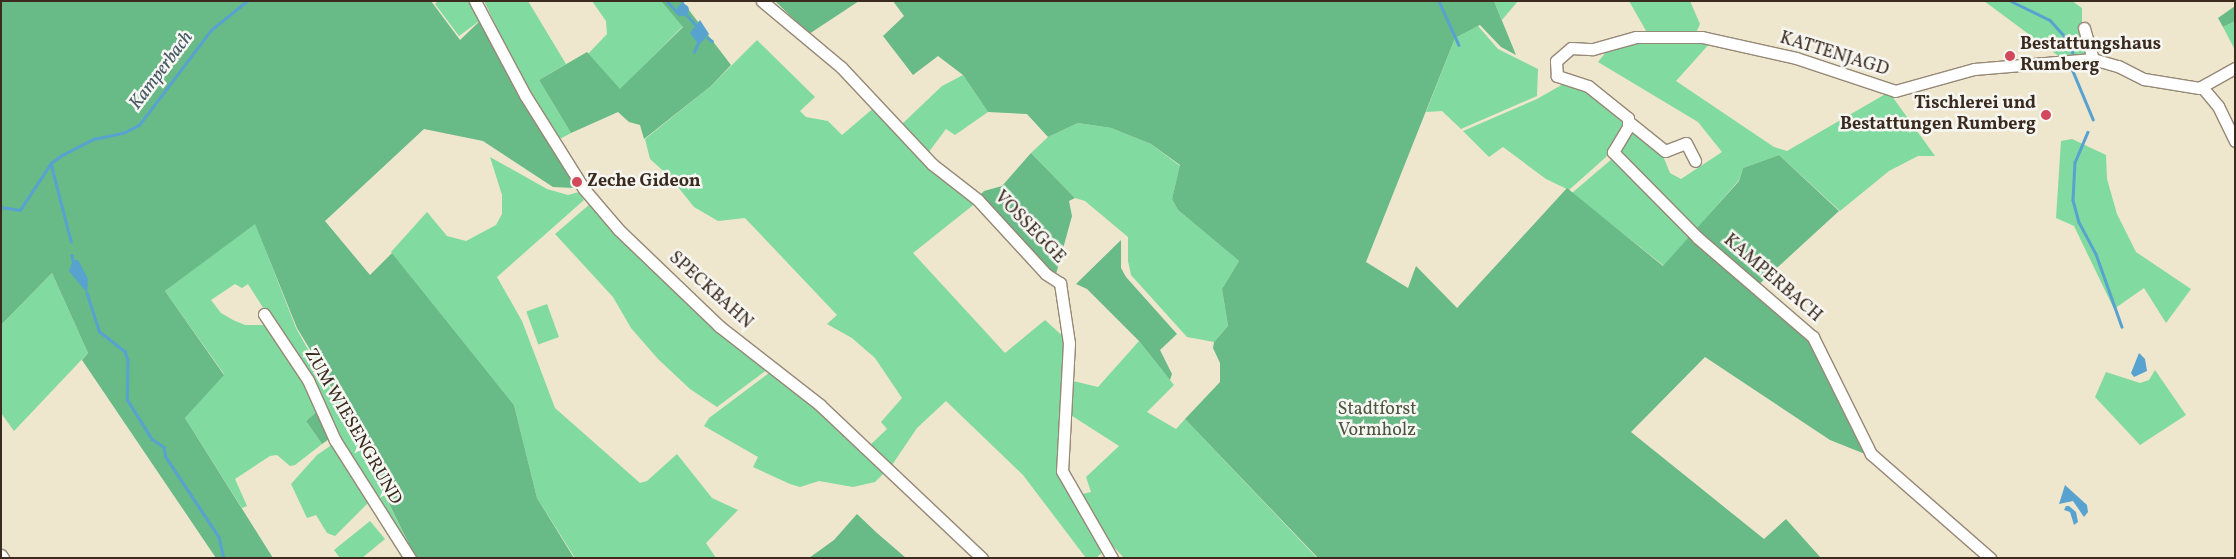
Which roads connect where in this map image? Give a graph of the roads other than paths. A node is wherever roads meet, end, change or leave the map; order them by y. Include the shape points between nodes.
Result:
1 (475, 1) edge
2 (762, 1) edge
3 (2084, 28) dead end
4 (2092, 59) junction
5 (2235, 68) edge
6 (2202, 87) junction
7 (1629, 122) junction
8 (2235, 141) edge
9 (1695, 161) dead end
10 (264, 314) dead end
11 (410, 558) edge
12 (982, 558) edge
13 (1112, 558) edge
14 (1990, 558) edge

1 - 12 street, SPECKBAHN via 534,110 584,189 619,230 719,326 813,400
2 - 13 street, VOSSEGGE via 840,67 932,164 978,200 1046,274 1060,283 1068,343 1062,471
3 - 4 street
4 - 6 street, KATTENJAGD via 2118,66 2144,79
4 - 7 street, KATTENJAGD via 1974,70 1895,91 1796,58 1702,37 1636,37 1592,49 1571,48 1556,61 1557,76 1594,90
5 - 6 street
6 - 8 street via 2218,106
7 - 9 street via 1666,151 1686,143
7 - 14 street, KAMPERBACH via 1613,152 1698,238 1813,337 1871,454
10 - 11 street, ZUM WIESENGRUND via 308,380 335,440

